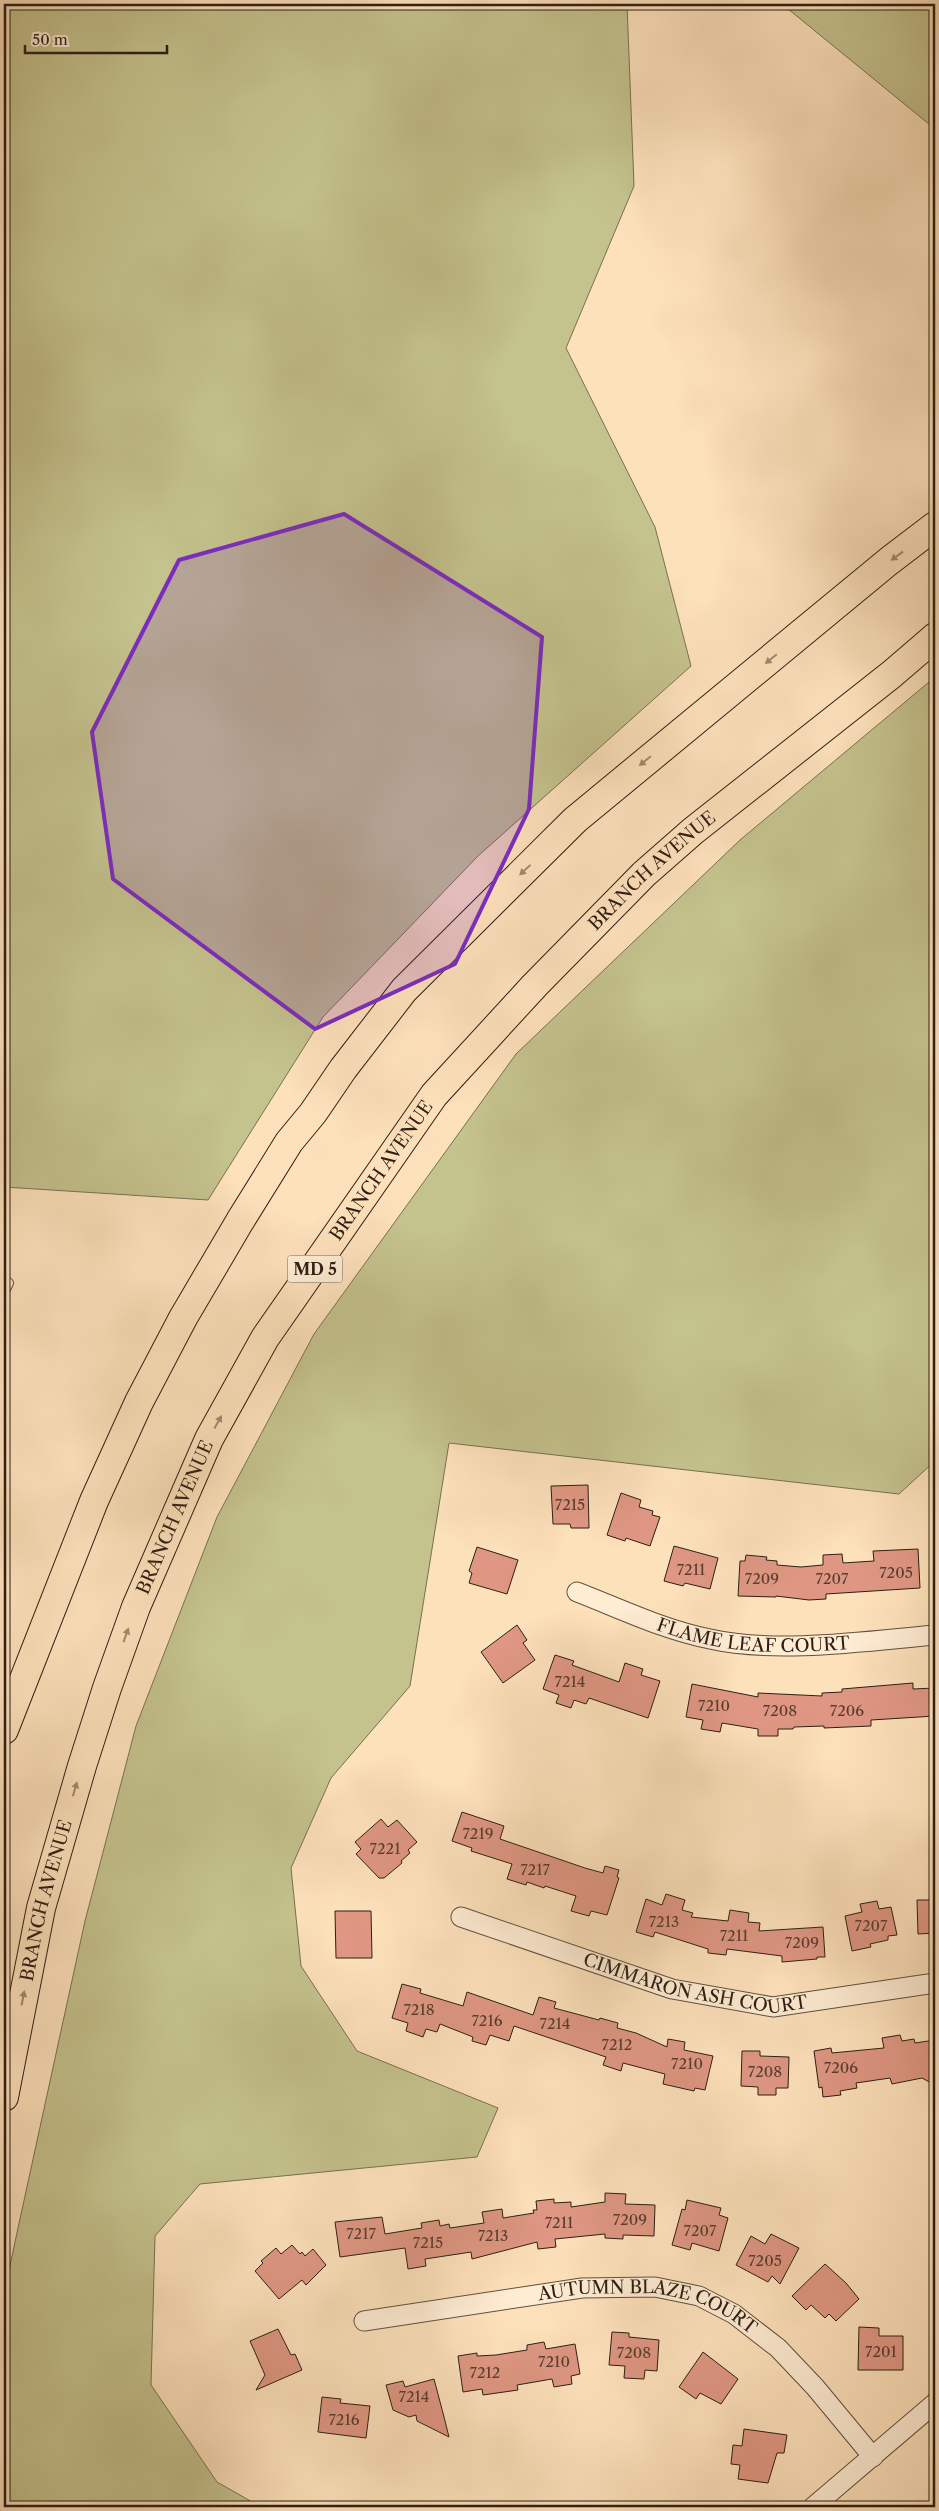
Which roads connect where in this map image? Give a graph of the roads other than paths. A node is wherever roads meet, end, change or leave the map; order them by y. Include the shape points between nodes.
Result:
1 (935, 526) edge
2 (935, 637) edge
3 (577, 1592) dead end
4 (935, 1635) edge
5 (4, 1730) edge
6 (461, 1917) dead end
7 (935, 1983) edge
8 (4, 2097) edge
9 (364, 2321) dead end
10 (935, 2403) edge
11 (874, 2457) junction
12 (813, 2507) edge

1 -> 5 highway via 575,820 404,990 289,1142 183,1318 138,1402 94,1501
8 -> 2 highway, BRANCH AVENUE / MD 5 via 41,1908 107,1688 136,1607 209,1439 265,1338 434,1095 535,985 644,874 693,831
3 - 4 street, FLAME LEAF COURT via 651,1622 711,1640 768,1645
6 - 7 street, CIMMARON ASH COURT via 672,1989 773,2006
9 - 11 street, AUTUMN BLAZE COURT via 582,2288 655,2287 699,2296 734,2314 778,2348
10 - 11 street
11 - 12 street

